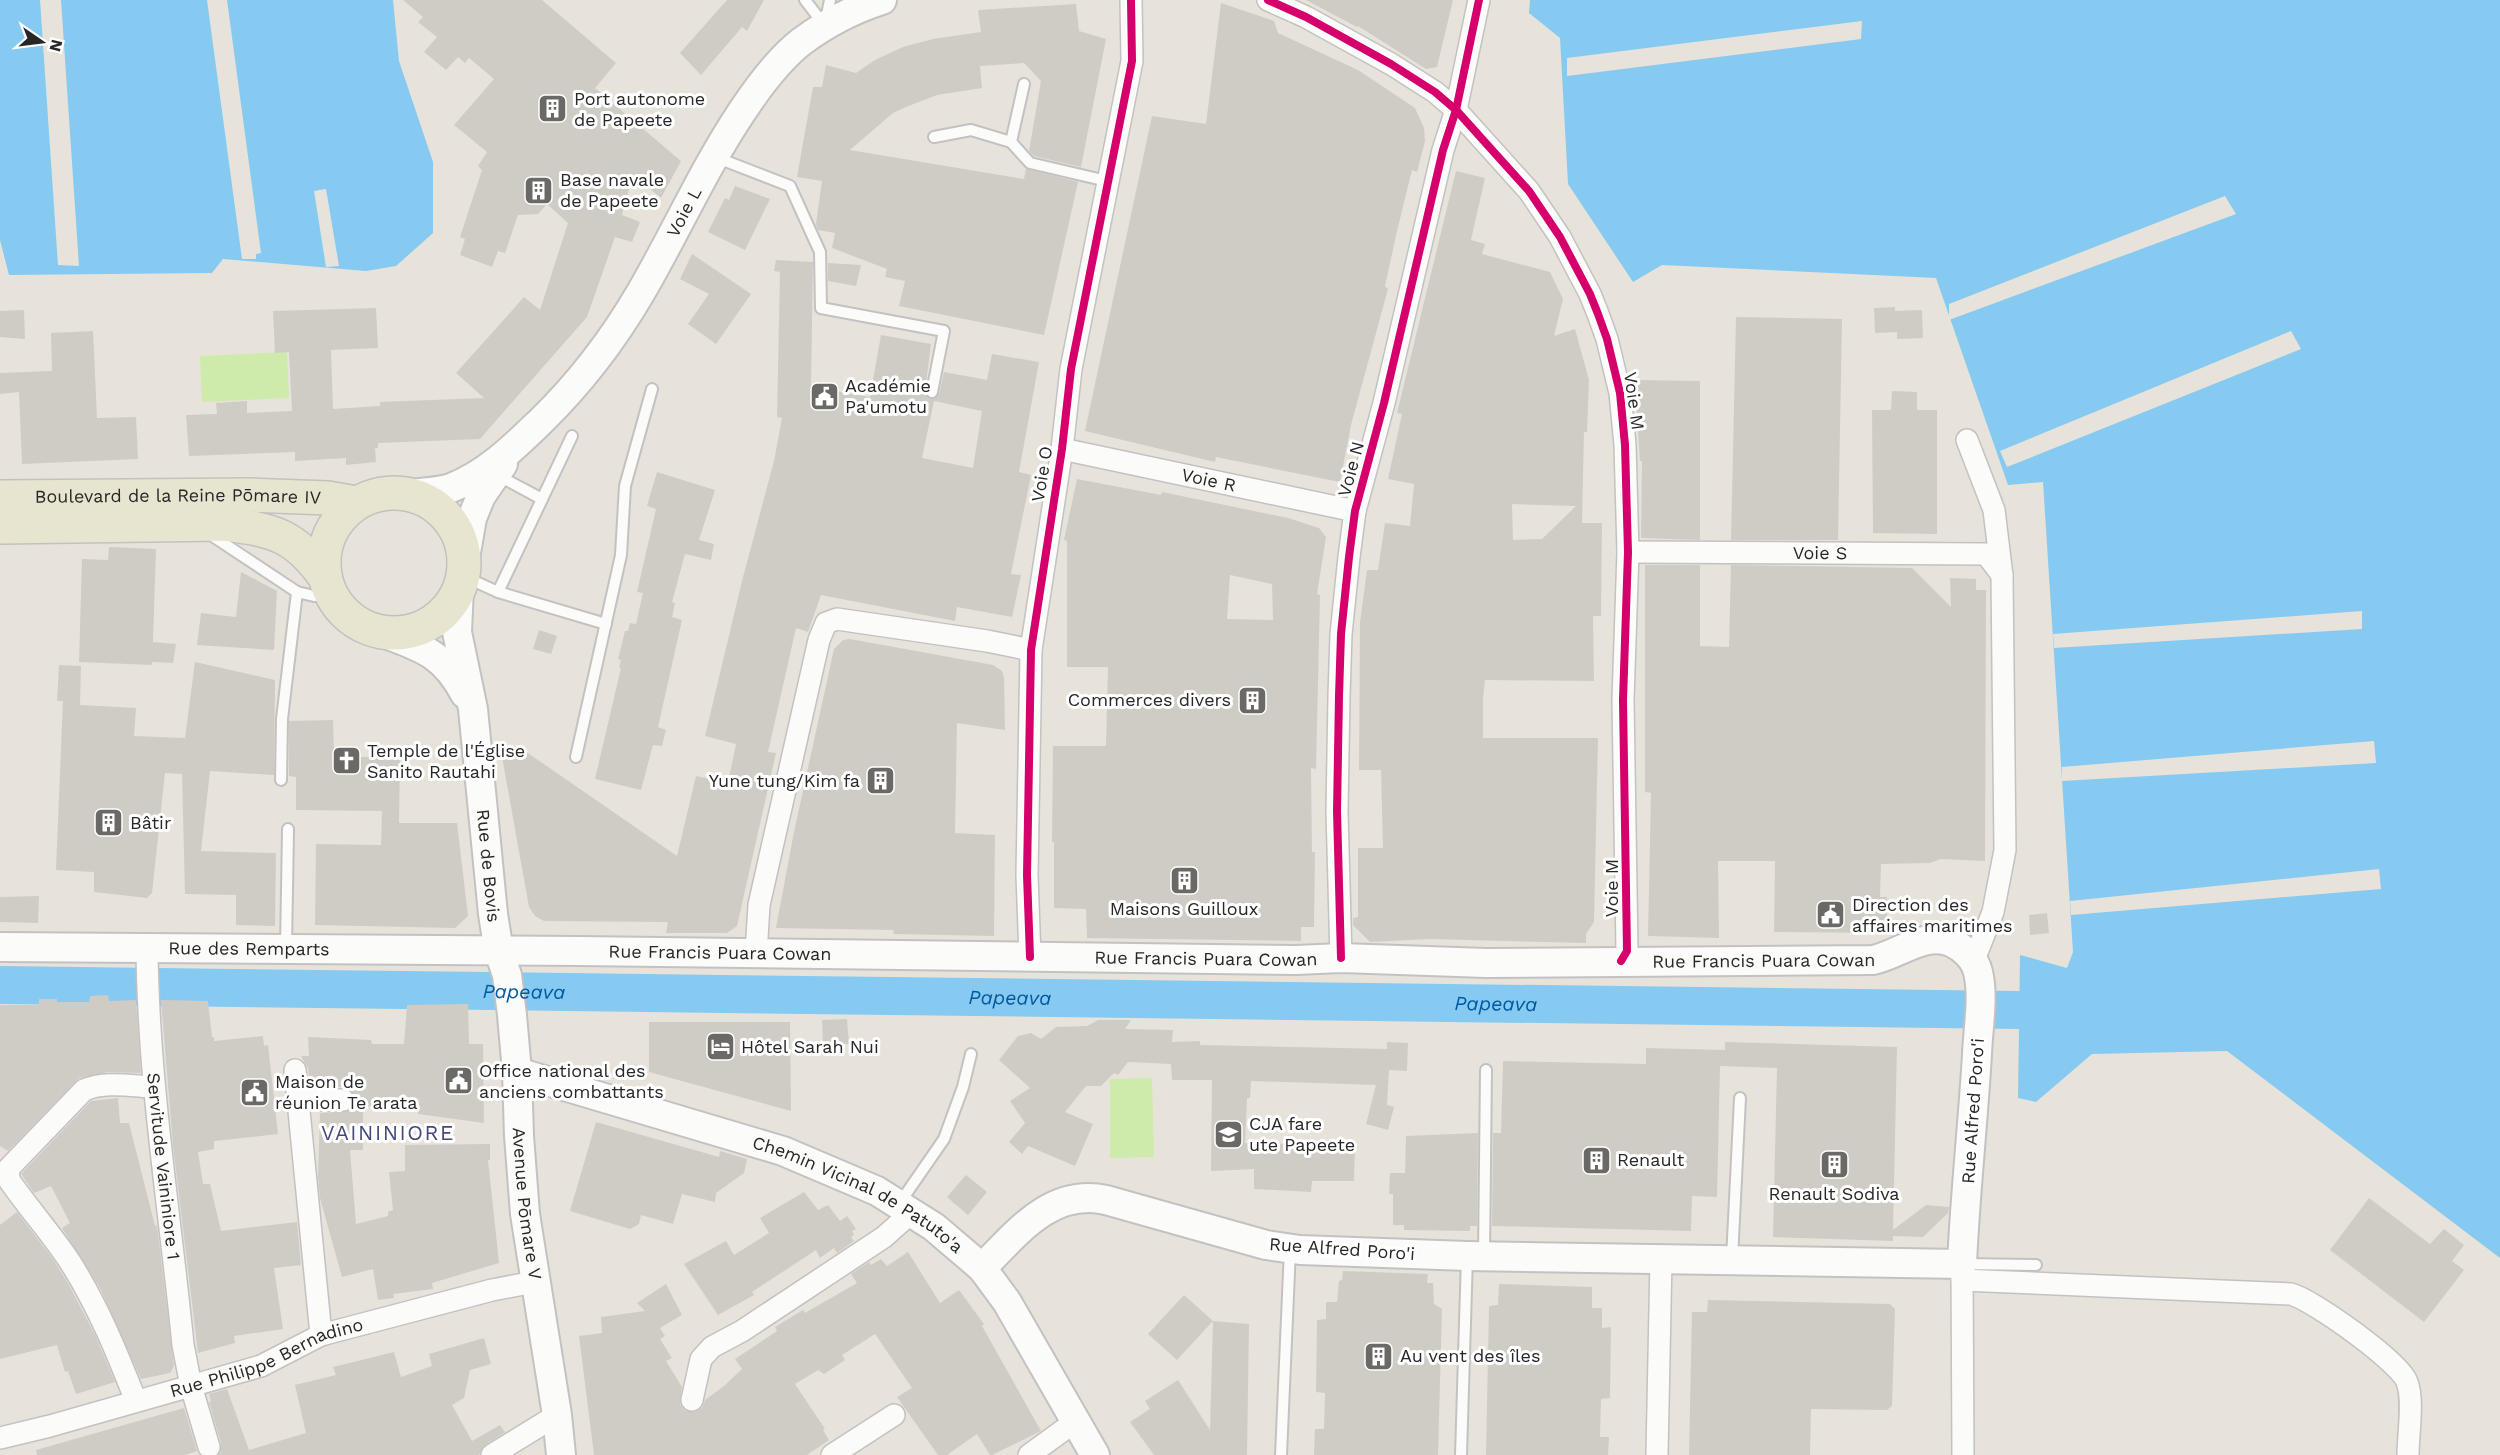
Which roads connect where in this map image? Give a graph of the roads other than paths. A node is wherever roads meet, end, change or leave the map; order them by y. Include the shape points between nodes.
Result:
1 (805, 0) edge
2 (882, 0) edge
3 (1131, 0) edge
4 (1268, 0) edge
5 (1479, 0) edge
6 (828, 13) edge
7 (1024, 84) dead end
8 (1456, 110) junction
9 (934, 137) dead end
10 (1011, 141) junction
11 (714, 156) junction
12 (1107, 181) junction
13 (652, 389) dead end
14 (932, 392) dead end
15 (572, 436) dead end
16 (1967, 440) dead end
17 (1062, 449) junction
18 (504, 463) junction
19 (411, 494) junction
20 (0, 497) edge
21 (542, 499) junction
22 (356, 503) junction
23 (1355, 511) junction
24 (0, 527) edge
25 (1628, 552) junction
26 (462, 576) junction
27 (2002, 576) junction
28 (317, 588) junction
29 (498, 592) junction
30 (606, 624) junction
31 (383, 633) junction
32 (1031, 650) junction
33 (473, 709) junction
34 (576, 757) dead end
35 (281, 780) dead end
36 (288, 830) dead end
37 (0, 947) edge
38 (286, 948) junction
39 (756, 954) junction
40 (1030, 957) junction
41 (1341, 958) junction
42 (147, 960) junction
43 (1974, 960) junction
44 (1622, 961) junction
45 (503, 963) junction
46 (971, 1054) dead end
47 (295, 1070) dead end
48 (1485, 1070) dead end
49 (518, 1072) junction
50 (154, 1087) junction
51 (1740, 1098) dead end
52 (298, 1100) junction
53 (343, 1100) dead end
54 (905, 1209) junction
55 (1290, 1249) junction
56 (1476, 1255) junction
57 (1661, 1258) junction
58 (1732, 1259) junction
59 (2036, 1265) dead end
60 (982, 1268) junction
61 (1962, 1272) junction
62 (534, 1282) junction
63 (321, 1335) junction
64 (191, 1386) junction
65 (692, 1400) dead end
66 (136, 1401) junction
67 (557, 1415) junction
68 (894, 1415) dead end
69 (1076, 1420) junction
70 (0, 1438) edge
71 (209, 1447) dead end
72 (492, 1455) edge
73 (561, 1455) edge
74 (832, 1455) edge
75 (1029, 1455) edge
76 (1095, 1455) edge
77 (1281, 1455) edge
78 (1461, 1455) edge
79 (1657, 1455) edge
80 (1963, 1455) edge
81 (2408, 1455) edge

1 - 6 lane
2 - 6 main road, Voie L via 846,14
3 - 12 street, Voie O via 1132,61
4 - 8 street, Voie M via 1391,64
5 - 8 street, Voie N
6 - 11 main road, Voie L via 756,90
7 - 10 lane
8 - 23 street, Voie N
8 - 25 street, Voie M via 1529,191 1560,237 1590,294 1607,339 1620,393
9 - 10 lane via 971,130
10 - 12 lane via 1030,163
11 - 14 lane via 790,186 820,252 821,308 944,331
11 - 18 main road, Voie L via 614,338
12 - 17 street, Voie O via 1071,369
13 - 30 lane via 625,486 621,555
15 - 21 lane
16 - 27 street via 1994,510
17 - 23 street, Voie R
17 - 32 street, Voie O
18 - 19 main road via 449,489
18 - 21 lane
18 - 26 main road, Rue de Bovis via 481,496 472,518
19 - 22 main road via 388,492
19 - 26 main road via 439,508 453,524 461,543
20 - 22 main road, Boulevard de la Reine Pōmare IV via 249,495
21 - 29 lane
22 - 28 main road via 340,517 329,535
23 - 41 street, Voie N via 1341,634 1337,811
24 - 28 main road, Boulevard de la Reine Pōmare IV via 224,524 271,531 290,541 311,560
25 - 27 street, Voie S via 1986,554
25 - 44 street, Voie M via 1623,700 1627,951
26 - 29 lane
26 - 31 main road via 444,612 429,624 412,631
26 - 33 main road, Rue de Bovis via 457,632
27 - 43 street via 2005,850 1993,912
28 - 31 main road via 352,620
28 - 35 lane via 282,719
29 - 30 lane
30 - 34 lane
31 - 33 main road, Rue de Bovis via 436,656 451,670
32 - 39 street via 837,619 826,623 759,905
32 - 40 street, Voie O via 1027,875
33 - 45 main road, Rue de Bovis
36 - 38 lane
37 - 42 main road, Rue des Remparts
38 - 42 main road, Rue des Remparts
38 - 45 main road, Rue des Remparts
39 - 40 main road, Rue Francis Puara Cowan
39 - 45 main road, Rue Francis Puara Cowan
40 - 41 main road, Rue Francis Puara Cowan
41 - 44 main road, Rue Francis Puara Cowan via 1486,963
42 - 50 street, Servitude Vaininiore 1
43 - 44 main road, Rue Francis Puara Cowan via 1952,942 1932,939 1873,960
43 - 61 main road, Rue Alfred Poro'i via 1980,990
45 - 49 main road, Avenue Pōmare V
46 - 54 lane via 944,1139
47 - 52 street
48 - 56 lane
49 - 54 main road, Chemin Vicinal de Patuto'a via 758,1142 877,1191
49 - 62 main road, Avenue Pōmare V via 524,1203
50 - 64 street, Servitude Vaininiore 1
50 - 66 street via 106,1085 84,1090 8,1169 9,1180 86,1290 115,1347
51 - 58 lane
52 - 53 street
52 - 63 street
54 - 60 main road, Chemin Vicinal de Patuto'a via 934,1227
54 - 65 street via 884,1237 712,1347 701,1359
55 - 56 main road, Rue Alfred Poro'i
55 - 60 main road, Rue Alfred Poro'i via 1106,1200 1074,1198 1049,1207 1034,1218
55 - 77 lane
56 - 57 main road, Rue Alfred Poro'i
56 - 78 lane
57 - 58 main road, Rue Alfred Poro'i
57 - 79 street
58 - 61 main road, Rue Alfred Poro'i
59 - 61 lane
60 - 69 main road, Chemin Vicinal de Patuto'a via 1007,1302
61 - 80 street, Rue Alfred Poro'i
61 - 81 street via 2301,1296 2400,1369 2409,1389
62 - 63 street, Rue Philippe Bernadino
62 - 67 main road, Avenue Pōmare V
63 - 64 street, Rue Philippe Bernadino via 261,1366
64 - 66 street, Rue Philippe Bernadino
64 - 71 street, Servitude Vaininiore 1
66 - 70 street, Rue Philippe Bernadino
67 - 72 street
67 - 73 main road, Avenue Pōmare V
68 - 74 street
69 - 75 street
69 - 76 main road, Chemin Vicinal de Patuto'a

